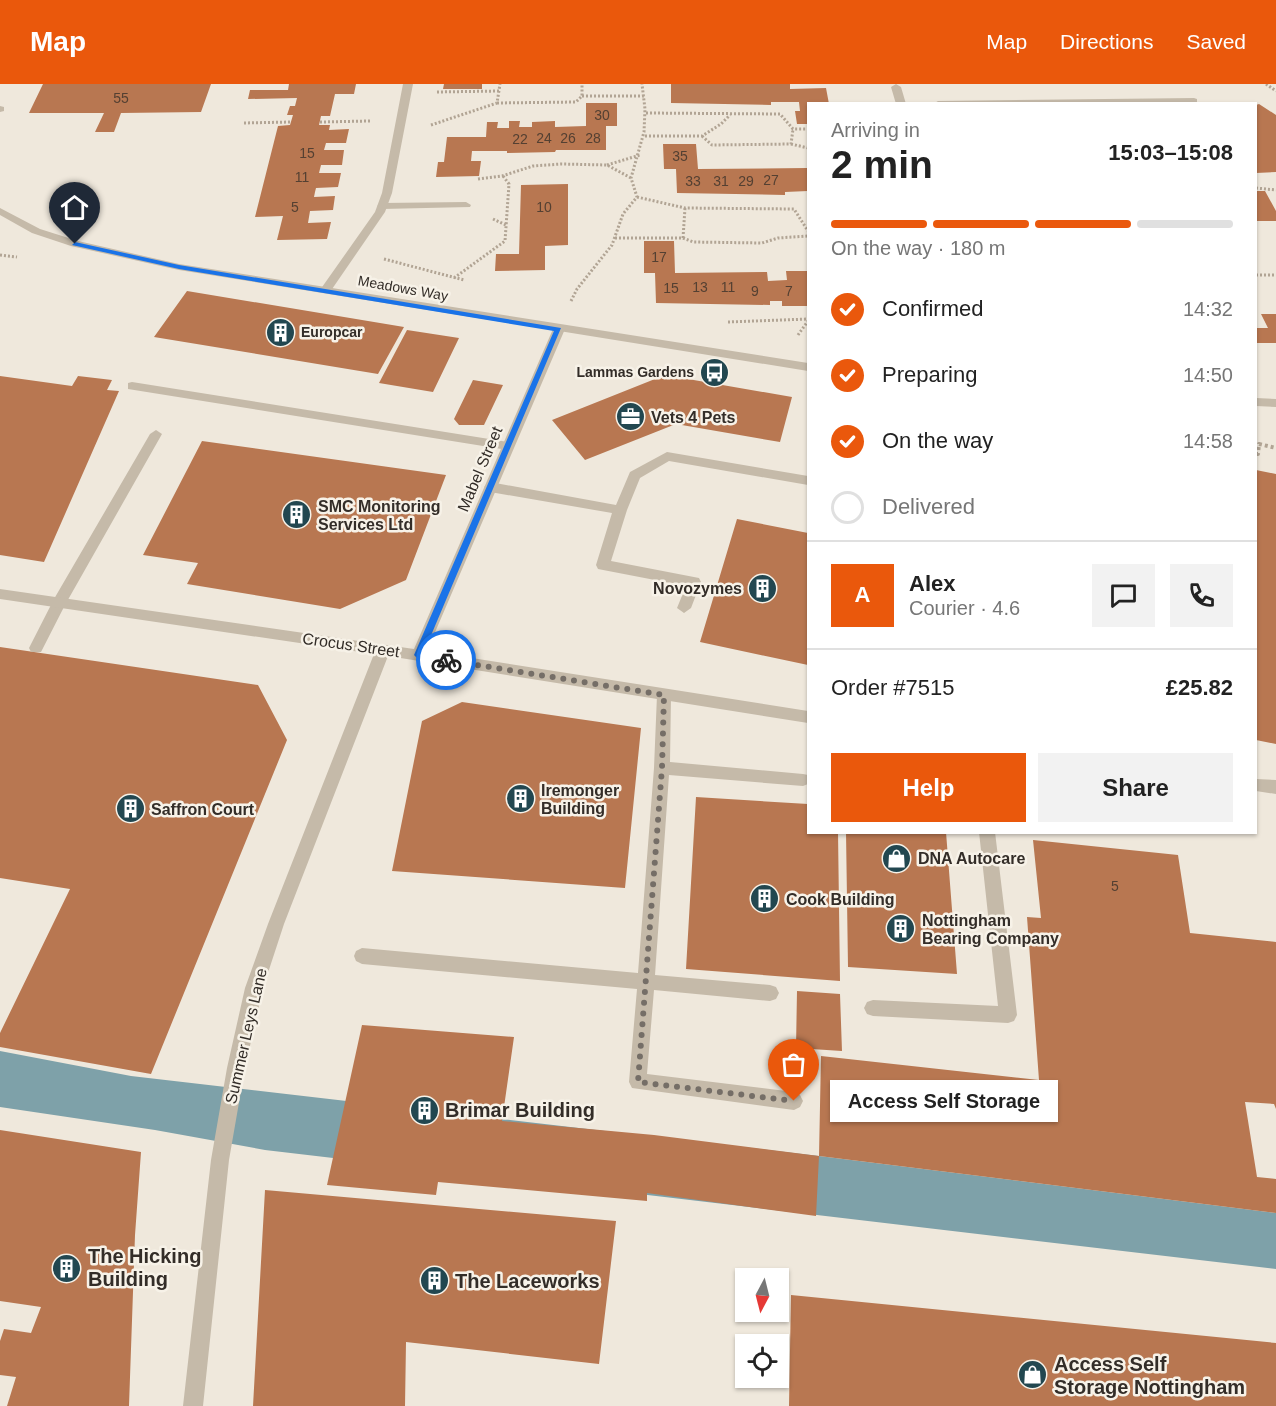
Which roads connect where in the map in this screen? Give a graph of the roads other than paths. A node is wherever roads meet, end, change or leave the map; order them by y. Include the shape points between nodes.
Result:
1 (896, 87) dead end
2 (407, 88) edge
3 (1194, 101) dead end
4 (900, 102) edge
5 (1136, 102) edge
6 (466, 205) dead end
7 (382, 206) junction
8 (0, 210) edge
9 (326, 290) junction
10 (559, 329) junction
11 (807, 367) edge
12 (132, 386) dead end
13 (1257, 402) edge
14 (1276, 403) edge
15 (156, 434) dead end
16 (508, 446) junction
17 (807, 480) edge
18 (490, 487) junction
19 (620, 510) junction
20 (0, 594) edge
21 (59, 603) junction
22 (684, 608) dead end
23 (36, 648) dead end
24 (383, 650) junction
25 (418, 655) junction
26 (664, 695) junction
27 (807, 717) edge
28 (662, 768) junction
29 (803, 780) dead end
30 (1257, 785) edge
31 (1276, 787) edge
32 (987, 834) edge
33 (362, 956) dead end
34 (647, 981) junction
35 (770, 993) dead end
36 (873, 1008) dead end
37 (794, 1101) dead end
38 (194, 1406) edge

1 - 4 street
2 - 7 street
3 - 5 street
6 - 7 street
7 - 9 street
8 - 9 street, Meadows Way via 36,231 92,248 179,267
9 - 10 street, Meadows Way
10 - 11 street, Meadows Way
10 - 16 street, Mabel Street
12 - 16 street
13 - 14 street
15 - 21 street
16 - 18 street, Mabel Street
17 - 19 street via 667,456 635,475
18 - 19 street
18 - 25 street, Mabel Street
19 - 22 street via 603,565 694,582
20 - 21 street, Crocus Street
21 - 23 street
21 - 24 street, Crocus Street
24 - 25 street, Crocus Street
24 - 38 street, Summer Leys Lane via 254,988 220,1160
25 - 26 street, Crocus Street
26 - 27 street, Crocus Street
26 - 28 street
28 - 29 street
28 - 34 street
30 - 31 street
32 - 36 street via 1008,1015
33 - 34 street
34 - 35 street
34 - 37 street via 638,1082

